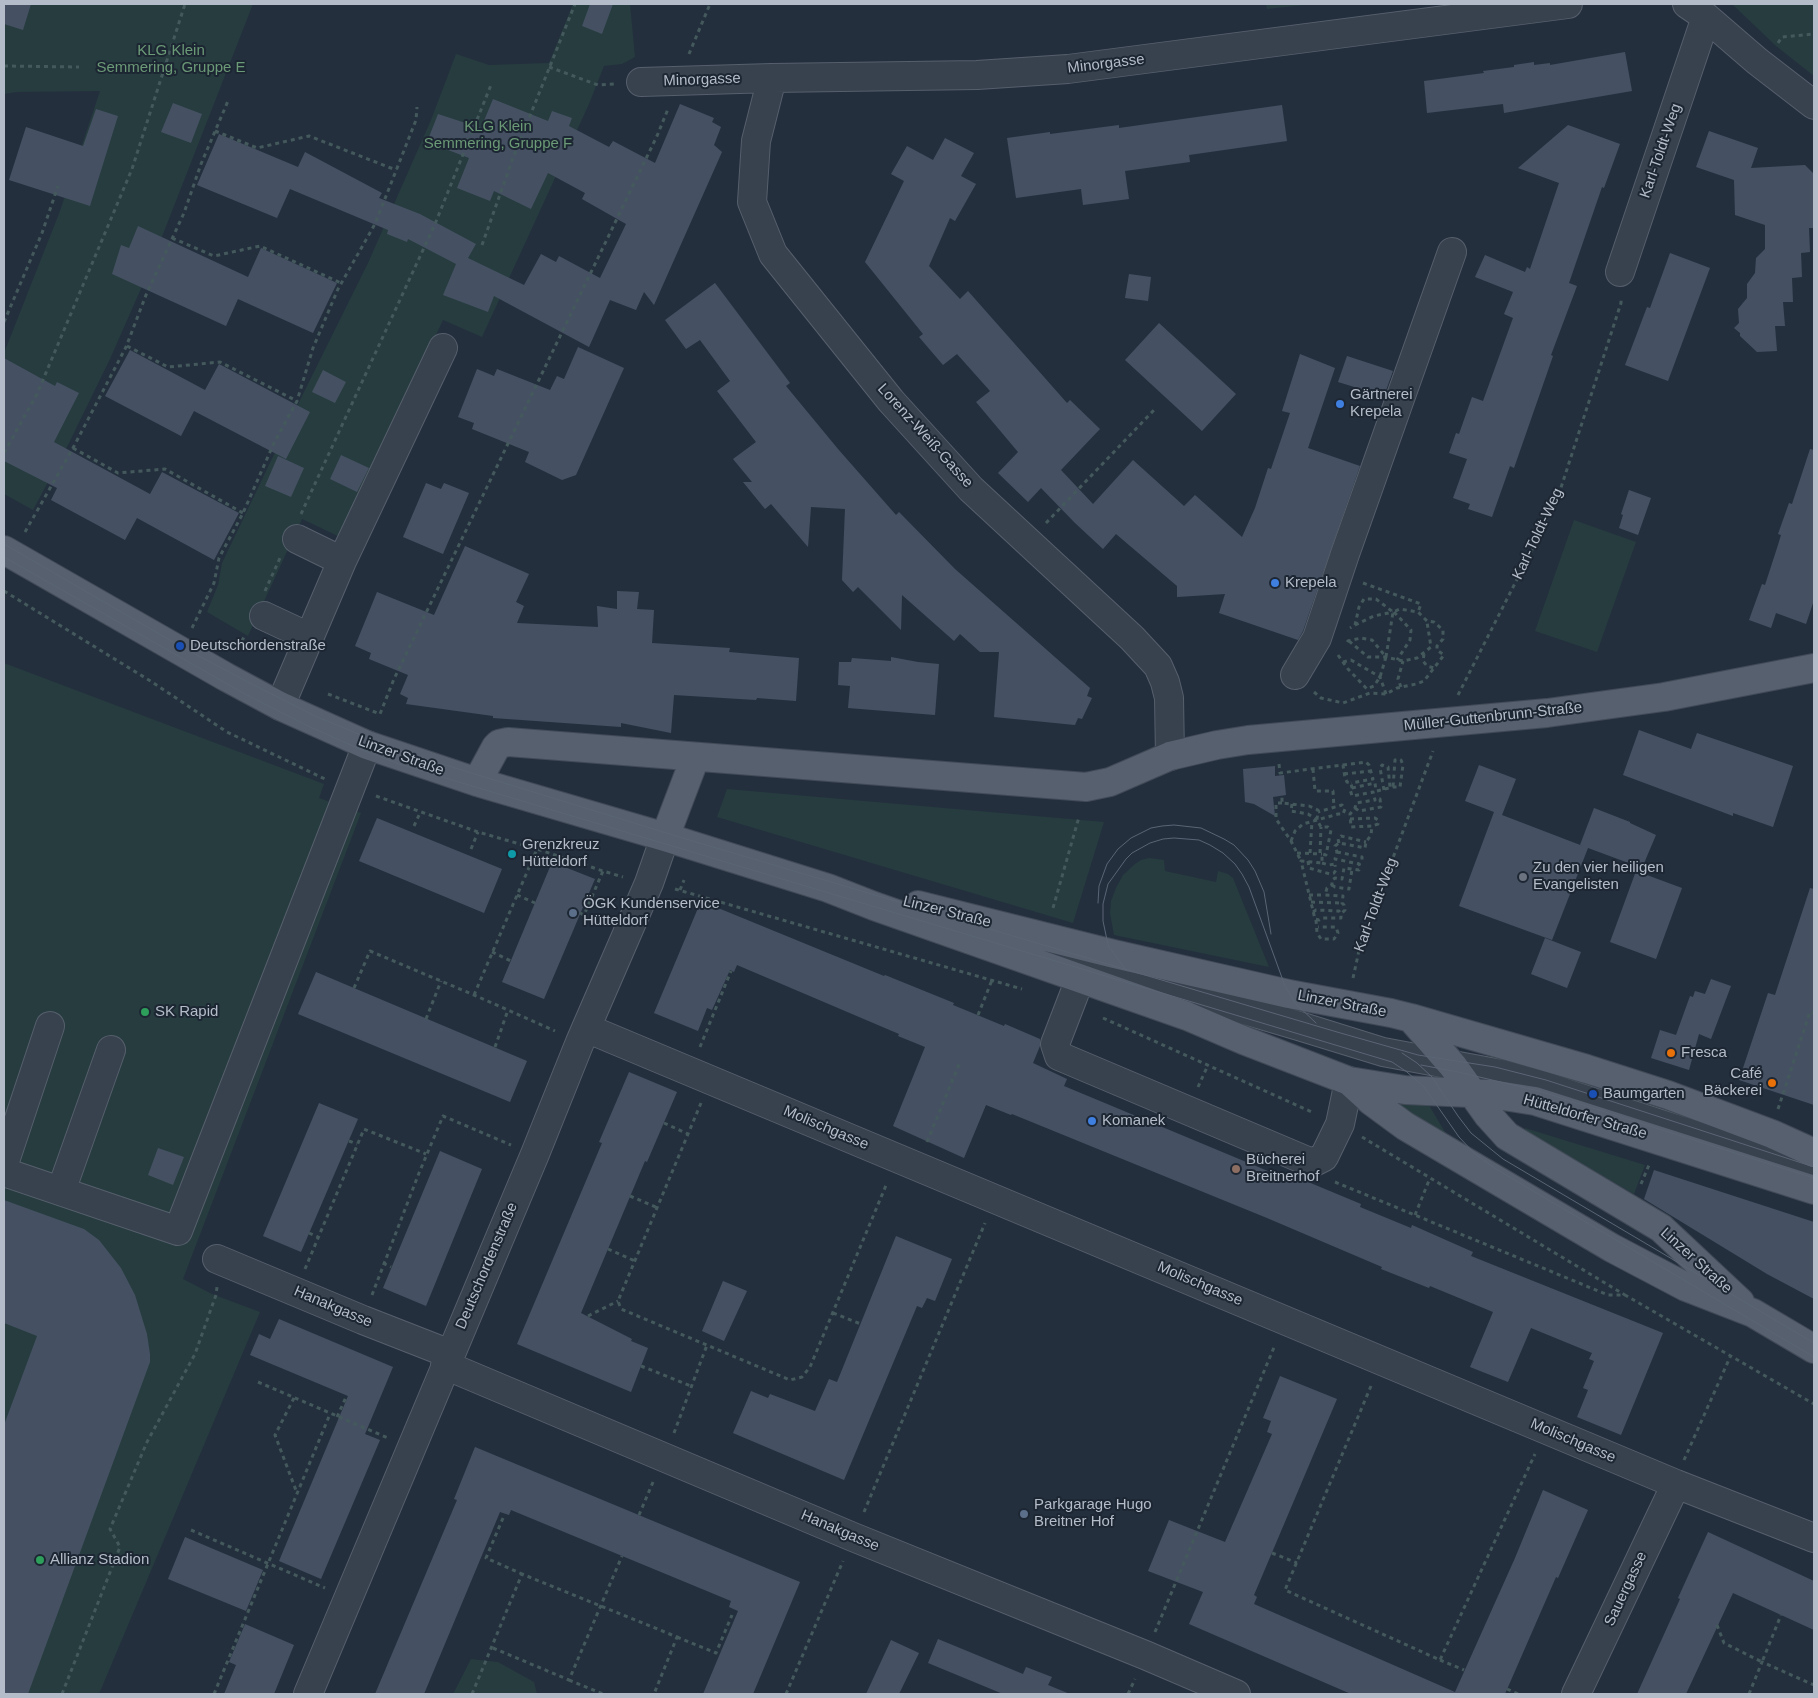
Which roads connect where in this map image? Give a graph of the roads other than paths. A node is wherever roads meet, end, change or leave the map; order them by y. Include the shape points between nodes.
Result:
1 (1568, 4) edge
2 (1697, 10) edge
3 (772, 78) junction
4 (641, 82) road end
5 (1814, 105) edge
6 (1452, 252) dead end
7 (1620, 272) road end
8 (444, 348) dead end
9 (293, 537) road end
10 (8, 553) edge
11 (342, 561) junction
12 (258, 615) road end
13 (309, 637) junction
14 (1814, 668) edge
15 (1295, 675) road end
16 (280, 706) junction
17 (367, 745) junction
18 (1170, 756) junction
19 (695, 758) junction
20 (477, 782) junction
21 (665, 837) junction
22 (828, 888) junction
23 (1076, 991) junction
24 (1411, 1018) junction
25 (50, 1026) dead end
26 (583, 1035) junction
27 (111, 1050) dead end
28 (1453, 1066) junction
29 (1349, 1081) junction
30 (1473, 1093) junction
31 (1814, 1153) edge
32 (4, 1164) edge
33 (4, 1172) edge
34 (1814, 1174) edge
35 (1814, 1190) edge
36 (61, 1191) junction
37 (217, 1259) road end
38 (1753, 1312) junction
39 (1814, 1349) edge
40 (448, 1359) junction
41 (1676, 1484) junction
42 (1814, 1538) edge
43 (308, 1694) edge
44 (1236, 1694) edge
45 (1576, 1694) edge

1 - 3 street, Minorgasse via 1068,69 977,75
2 - 5 street
2 - 7 street, Karl-Toldt-Weg
3 - 4 street, Minorgasse
3 - 18 street, Lorenz-Weiß-Gasse via 756,141 752,202 774,254 891,400 971,489 1158,666 1168,698
6 - 15 street via 1338,574 1329,636
8 - 11 street
9 - 11 street
10 - 16 main road, Linzer Straße
11 - 13 street
12 - 13 street
13 - 16 street
14 - 18 main road, Müller-Guttenbrunn-Straße via 1664,697 1548,713 1248,740
16 - 17 main road, Linzer Straße
17 - 20 main road, Linzer Straße
17 - 36 street via 178,1231
18 - 19 main road via 1110,782 1086,787
19 - 20 main road via 503,743 493,751
19 - 21 main road
20 - 21 main road, Linzer Straße
21 - 22 main road, Linzer Straße
21 - 26 street, Deutschordenstraße via 649,883
22 - 23 main road, Linzer Straße
22 - 24 main road, Linzer Straße via 878,895 1114,954
22 - 28 street via 1383,1052
23 - 29 main road, Linzer Straße via 1187,1016
23 - 29 street via 1055,1044 1059,1056 1312,1163 1324,1157 1340,1124
24 - 28 main road, Linzer Straße
24 - 31 main road via 1668,1095
25 - 32 street
26 - 40 street, Deutschordenstraße
26 - 41 street, Molischgasse via 700,1075
27 - 36 street
28 - 30 main road, Linzer Straße
28 - 34 street via 1502,1074 1544,1086
29 - 30 main road, Hütteldorfer Straße via 1405,1090
29 - 38 main road, Linzer Straße via 1405,1126 1612,1248 1686,1287
30 - 35 main road, Hütteldorfer Straße via 1535,1101
30 - 38 main road, Linzer Straße via 1507,1136 1661,1228
33 - 36 street
37 - 40 street, Hanakgasse
38 - 39 main road, Linzer Straße
40 - 43 street, Deutschordenstraße
40 - 44 street, Hanakgasse via 853,1537
41 - 42 street, Molischgasse
41 - 45 street, Sauergasse

